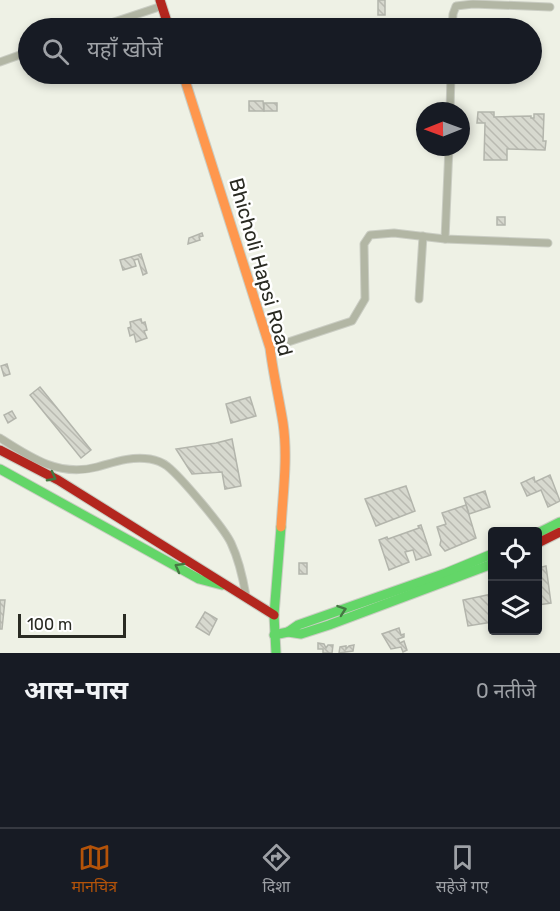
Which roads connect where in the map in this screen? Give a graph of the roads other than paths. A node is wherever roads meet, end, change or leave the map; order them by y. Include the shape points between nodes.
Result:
1 (161, 3) edge
2 (456, 3) edge
3 (550, 7) dead end
4 (122, 18) edge
5 (166, 18) edge
6 (453, 18) edge
7 (18, 56) edge
8 (0, 62) edge
9 (186, 84) edge
10 (451, 84) edge
11 (450, 102) edge
12 (449, 156) edge
13 (423, 236) junction
14 (446, 239) junction
15 (548, 243) dead end
16 (418, 299) dead end
17 (270, 348) junction
18 (0, 438) edge
19 (0, 450) edge
20 (0, 469) edge
21 (560, 522) edge
22 (542, 531) edge
23 (560, 532) edge
24 (542, 541) edge
25 (488, 556) edge
26 (488, 565) edge
27 (233, 588) junction
28 (246, 596) junction
29 (274, 615) junction
30 (288, 632) junction
31 (274, 634) junction
32 (274, 651) edge

1 - 4 street
1 - 5 street
2 - 3 street
2 - 6 street
7 - 8 street
9 - 17 street, Bhicholi Hapsi Road
10 - 11 street
12 - 14 street
13 - 14 street
13 - 16 street
13 - 17 street via 370,235 364,244 364,299 352,321
14 - 15 street
17 - 29 street, Bhicholi Hapsi Road via 283,424 285,472
18 - 28 street via 54,468 67,471 128,458 152,459 166,465 231,541
19 -> 27 street via 58,480
27 -> 20 street via 199,579
21 - 22 street
23 - 24 street
30 -> 25 street
26 - 30 street via 329,625 301,634
27 - 28 street
28 - 29 street
29 - 31 street, Bhicholi Hapsi Road
30 - 31 street
31 - 32 street, Bhicholi Hapsi Road

